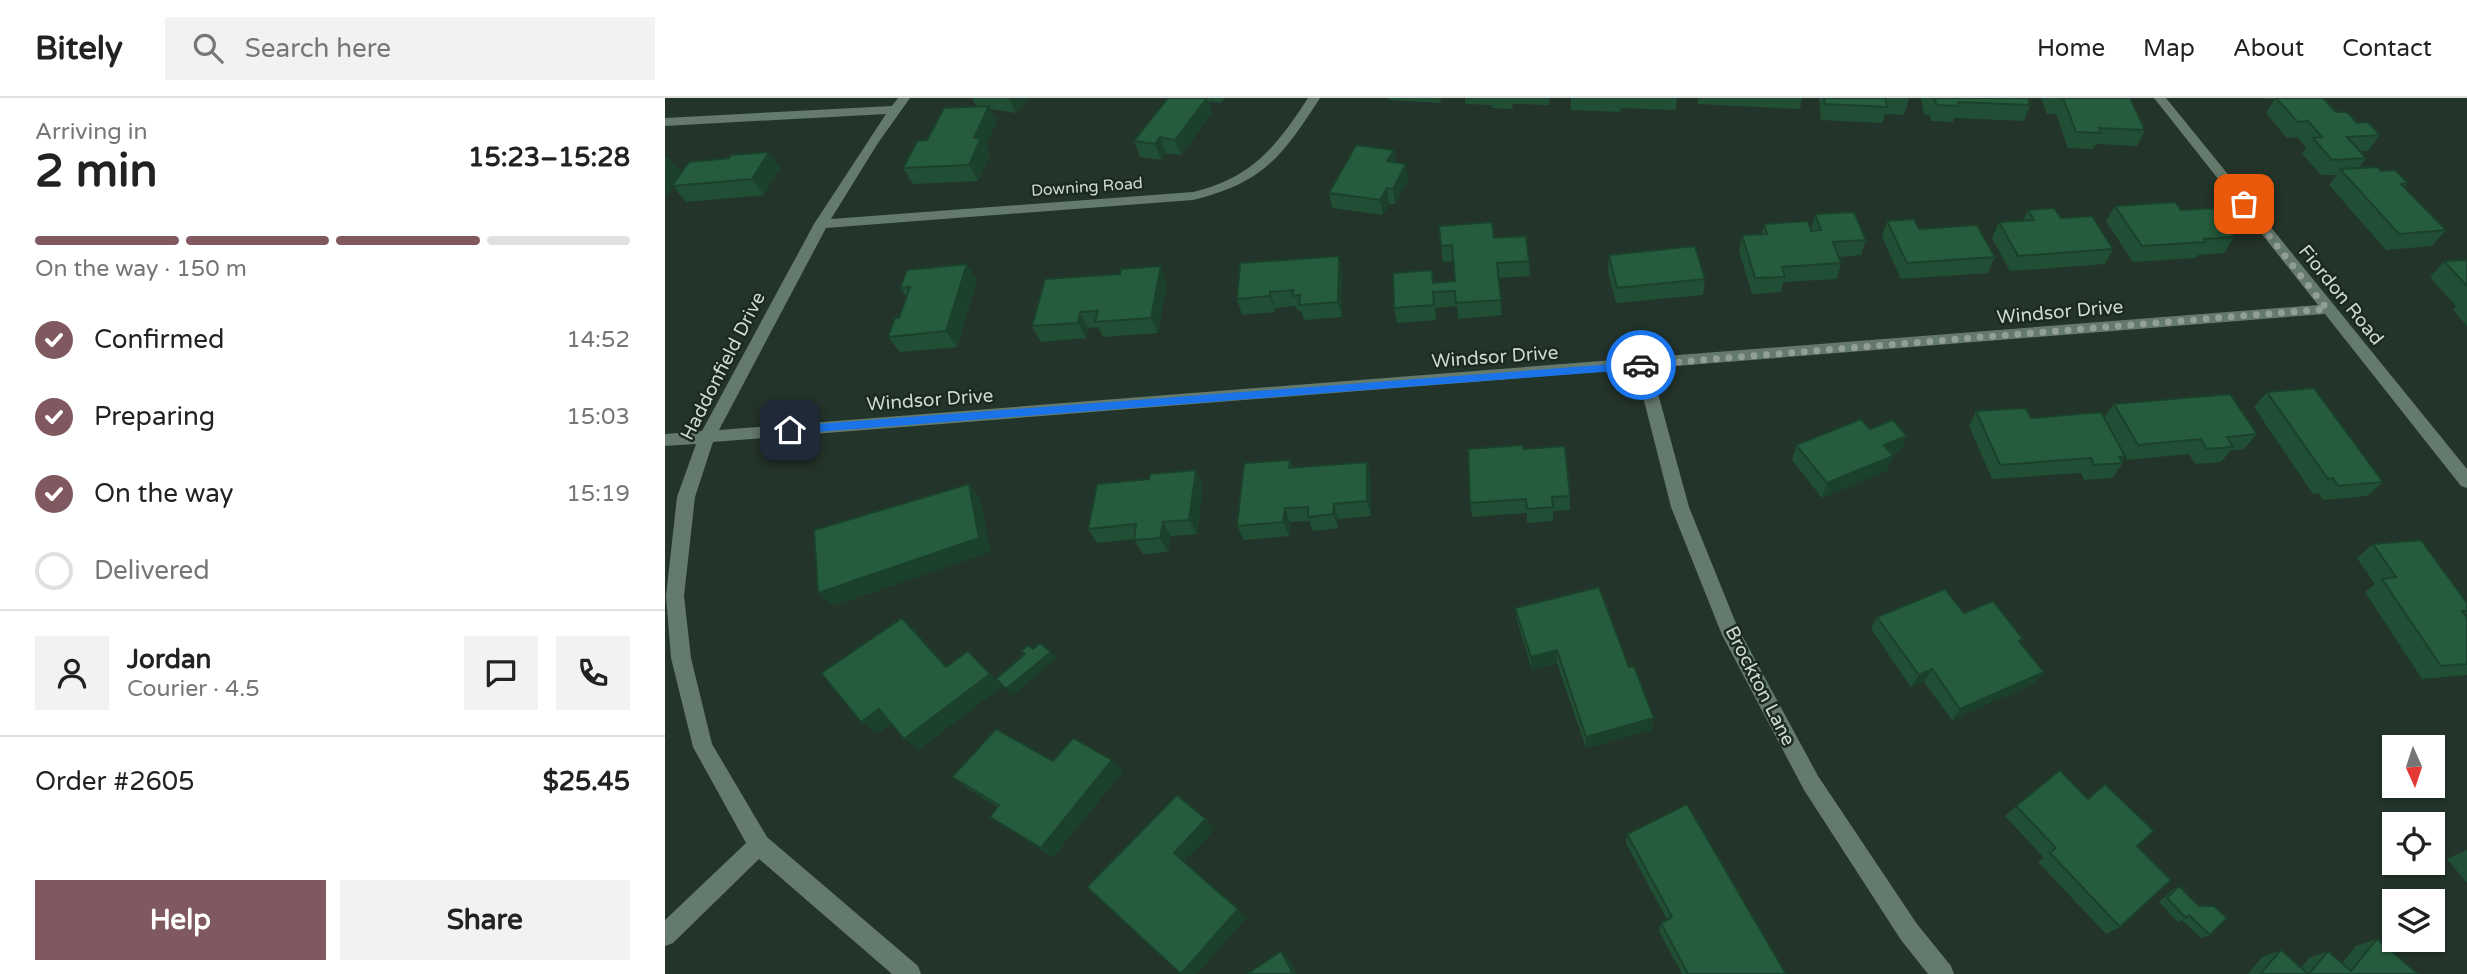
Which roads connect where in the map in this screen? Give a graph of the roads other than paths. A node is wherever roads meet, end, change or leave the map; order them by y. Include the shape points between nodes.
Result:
1 (1314, 98) edge
2 (2160, 98) edge
3 (899, 104) edge
4 (665, 122) edge
5 (821, 224) junction
6 (2327, 309) junction
7 (1643, 365) junction
8 (707, 437) junction
9 (665, 440) edge
10 (2467, 481) edge
11 (759, 845) junction
12 (665, 935) edge
13 (910, 974) edge
14 (1943, 974) edge

1 - 5 street, Downing Road via 1288,139 1255,174 1221,191
2 - 6 street, Fiordon Road
3 - 4 street
3 - 5 street, Haddonfield Drive
5 - 8 street, Haddonfield Drive
6 - 7 street, Windsor Drive
6 - 10 street, Fiordon Road
7 - 8 street, Windsor Drive
7 - 14 street, Brockton Lane via 1679,508 1729,629 1811,783 1909,932
8 - 9 street, Windsor Drive
8 - 11 street, Haddonfield Drive via 687,497 675,596 681,658 702,747
11 - 12 street
11 - 13 street, Haddonfield Drive

